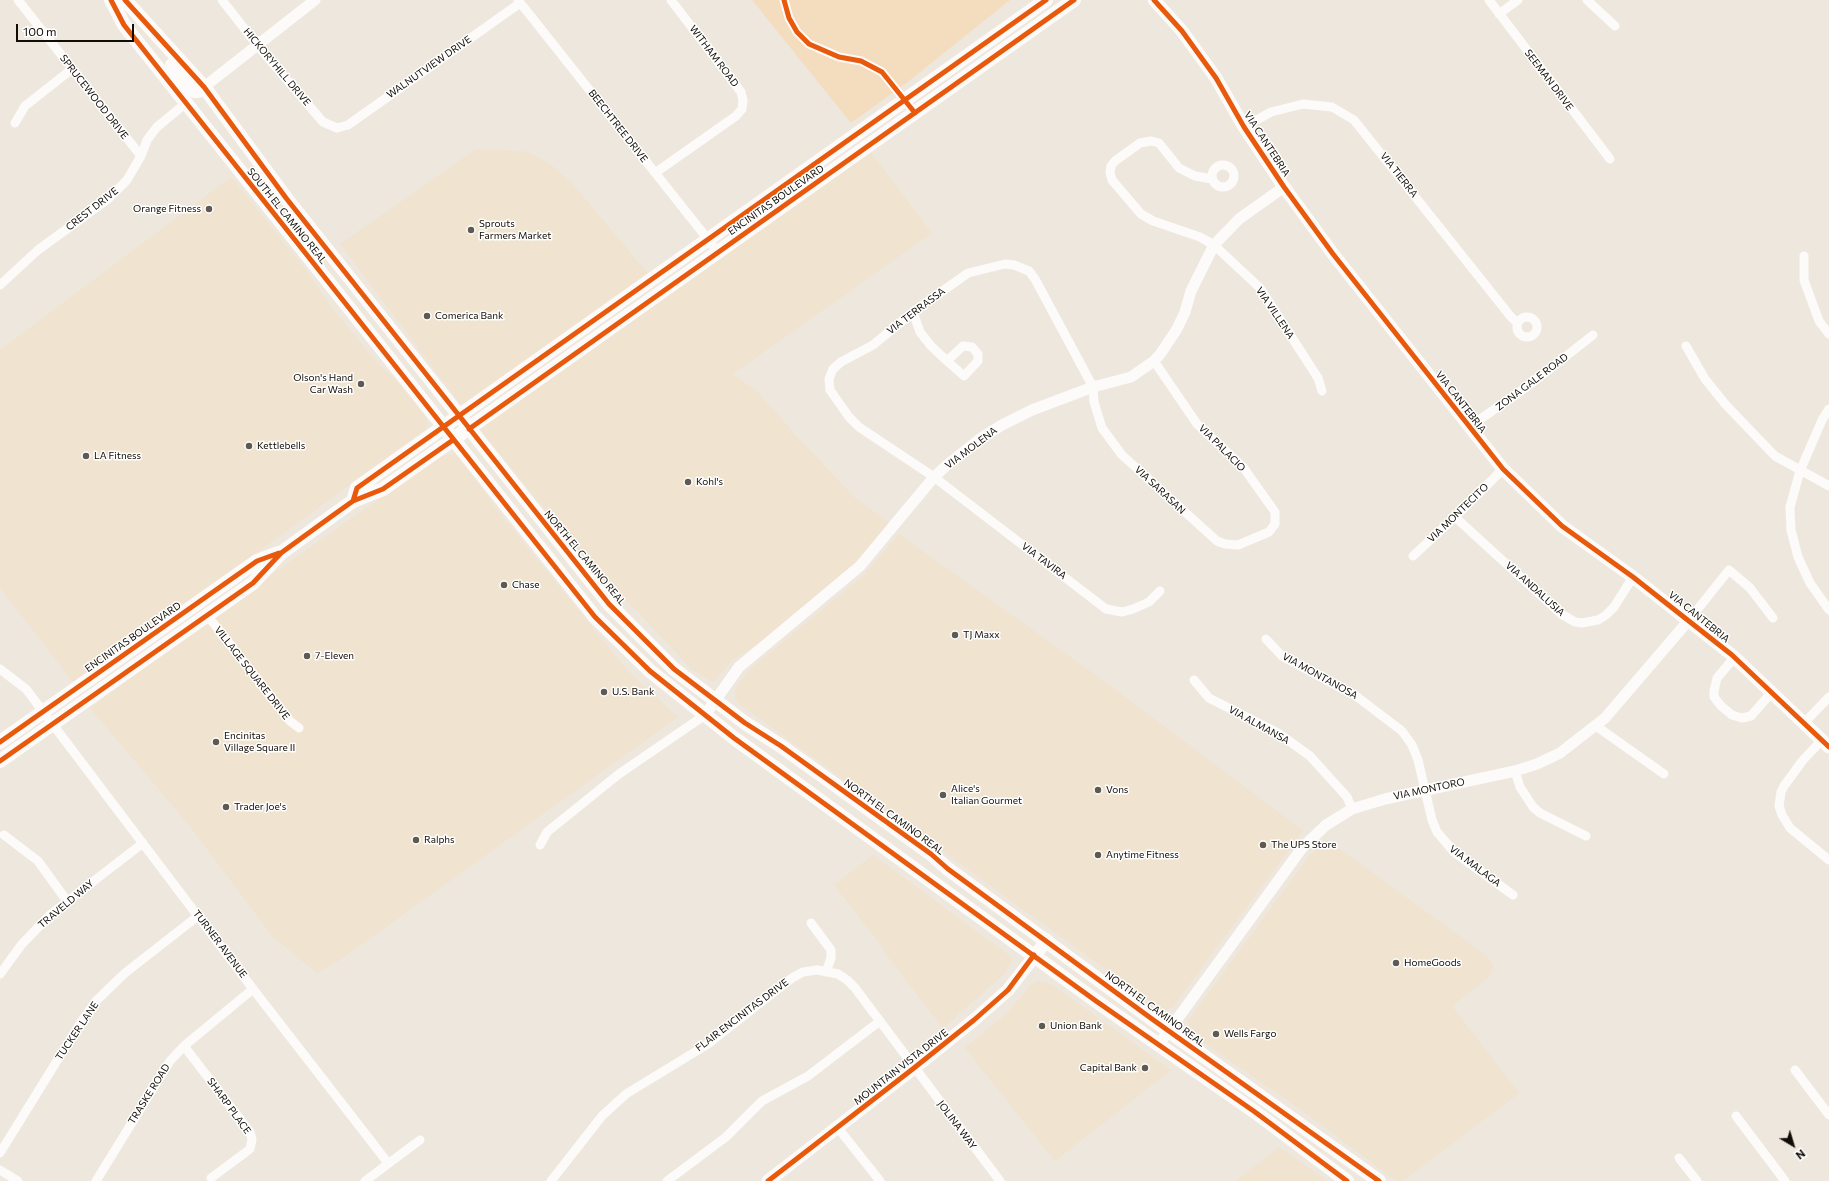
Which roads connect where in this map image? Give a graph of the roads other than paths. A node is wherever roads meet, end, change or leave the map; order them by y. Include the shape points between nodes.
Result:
1 (18, 0) edge
2 (111, 0) edge
3 (124, 0) edge
4 (222, 0) edge
5 (315, 0) edge
6 (671, 0) edge
7 (784, 0) edge
8 (1046, 0) edge
9 (1074, 0) edge
10 (1154, 0) edge
11 (1489, 0) edge
12 (1518, 0) edge
13 (1587, 0) edge
14 (519, 1) edge
15 (1499, 14) junction
16 (124, 25) junction
17 (1615, 26) dead end
18 (258, 46) junction
19 (72, 69) junction
20 (204, 87) junction
21 (904, 100) junction
22 (186, 103) junction
23 (915, 113) junction
24 (15, 123) dead end
25 (1244, 127) junction
26 (336, 128) joint
27 (141, 156) junction
28 (1610, 159) dead end
29 (655, 173) junction
30 (1212, 179) dead end
31 (1284, 187) junction
32 (707, 238) junction
33 (1214, 245) junction
34 (718, 252) junction
35 (1804, 256) dead end
36 (327, 280) junction
37 (1, 281) edge
38 (645, 284) junction
39 (913, 312) junction
40 (380, 317) junction
41 (1518, 323) dead end
42 (604, 334) junction
43 (1829, 334) edge
44 (1593, 335) dead end
45 (1686, 346) dead end
46 (947, 361) dead end
47 (1154, 361) junction
48 (1093, 387) junction
49 (1322, 391) dead end
50 (1829, 409) edge
51 (459, 416) junction
52 (443, 427) junction
53 (1469, 427) junction
54 (469, 428) junction
55 (453, 440) junction
56 (1503, 469) junction
57 (1800, 471) junction
58 (934, 477) junction
59 (1829, 486) edge
60 (353, 501) junction
61 (1455, 517) junction
62 (1265, 534) joint
63 (281, 552) junction
64 (1413, 556) dead end
65 (563, 577) junction
66 (1633, 577) junction
67 (1160, 592) dead end
68 (609, 604) junction
69 (1829, 610) edge
70 (207, 615) junction
71 (1773, 618) dead end
72 (1689, 620) junction
73 (613, 633) junction
74 (1266, 639) dead end
75 (1734, 658) junction
76 (0, 669) edge
77 (684, 676) junction
78 (1194, 680) dead end
79 (1771, 693) junction
80 (1829, 697) edge
81 (715, 700) junction
82 (43, 712) junction
83 (705, 715) junction
84 (1804, 723) junction
85 (53, 724) junction
86 (1596, 726) junction
87 (299, 728) dead end
88 (0, 742) edge
89 (1825, 743) edge
90 (0, 761) edge
91 (1516, 771) junction
92 (1664, 774) dead end
93 (796, 783) junction
94 (1425, 790) junction
95 (1352, 809) junction
96 (872, 812) junction
97 (4, 835) dead end
98 (1586, 836) dead end
99 (143, 843) junction
100 (540, 845) dead end
101 (1829, 860) edge
102 (1513, 895) dead end
103 (67, 901) junction
104 (198, 916) junction
105 (811, 923) dead end
106 (1047, 940) junction
107 (1034, 955) junction
108 (4, 960) edge
109 (826, 972) junction
110 (0, 974) edge
111 (254, 989) junction
112 (880, 1021) junction
113 (1169, 1030) junction
114 (1159, 1044) junction
115 (184, 1046) junction
116 (914, 1068) junction
117 (1794, 1070) dead end
118 (1829, 1115) edge
119 (1736, 1116) dead end
120 (1262, 1117) junction
121 (838, 1128) junction
122 (420, 1140) dead end
123 (1323, 1140) junction
124 (0, 1153) edge
125 (1679, 1158) dead end
126 (388, 1163) junction
127 (0, 1170) edge
128 (211, 1178) dead end
129 (874, 1179) edge
130 (18, 1181) edge
131 (96, 1181) edge
132 (365, 1181) edge
133 (551, 1181) edge
134 (667, 1181) edge
135 (768, 1181) edge
136 (1000, 1181) edge
137 (1347, 1181) edge
138 (1379, 1181) edge
139 (1697, 1181) edge
140 (1785, 1181) edge

1 - 19 street, SPRUCEWOOD DRIVE
2 - 16 main road, SOUTH EL CAMINO REAL
3 - 20 main road, SOUTH EL CAMINO REAL
4 - 18 street, HICKORYHILL DRIVE
5 - 18 street
6 - 29 street, WITHAM ROAD via 741,92 743,100 742,109 736,116
7 - 21 street via 789,18 797,32 809,44 839,57 861,61 882,72
8 - 21 main road, ENCINITAS BOULEVARD
9 - 23 main road, ENCINITAS BOULEVARD
10 - 25 main road, VIA CANTEBRIA via 1182,31 1216,78
11 - 15 street, SEEMAN DRIVE
12 - 15 street
13 - 17 street
14 - 26 street, WALNUTVIEW DRIVE via 348,125
14 - 29 street, BEECHTREE DRIVE
15 - 28 street, SEEMAN DRIVE
16 - 20 main road via 157,48 194,91
16 - 22 main road, SOUTH EL CAMINO REAL
18 - 20 street
18 - 26 street, HICKORYHILL DRIVE via 323,122
19 - 24 street via 25,106
19 - 27 street, SPRUCEWOOD DRIVE
20 - 40 main road, SOUTH EL CAMINO REAL via 286,198
21 - 23 street
21 - 32 main road, ENCINITAS BOULEVARD
22 - 27 street, CREST DRIVE via 157,127 147,140
22 - 36 main road, SOUTH EL CAMINO REAL
23 - 34 main road, ENCINITAS BOULEVARD
25 - 31 main road, VIA CANTEBRIA
25 - 41 street, VIA TIERRA via 1271,112 1303,104 1332,107 1354,120
27 - 37 street, CREST DRIVE via 127,180 108,199 38,250
29 - 32 street, BEECHTREE DRIVE
30 - 33 street, VIA VILLENA via 1195,176 1179,168 1159,143 1151,140 1140,143 1115,161 1110,173 1112,180 1141,214
31 - 33 street, VIA MOLENA via 1239,218
31 - 53 main road, VIA CANTEBRIA via 1333,254
32 - 34 street, BEECHTREE DRIVE
32 - 38 main road, ENCINITAS BOULEVARD
33 - 47 street, VIA MOLENA via 1191,291 1177,329
33 - 49 street, VIA VILLENA via 1260,288 1318,378
34 - 42 main road, ENCINITAS BOULEVARD
35 - 43 street via 1804,280 1819,322
36 - 40 main road via 337,280 367,312
36 - 52 main road, SOUTH EL CAMINO REAL
38 - 42 main road via 647,294 616,316
38 - 51 main road, ENCINITAS BOULEVARD
39 - 46 street via 920,332
39 - 48 street, VIA TERRASSA via 968,273 1005,264 1029,271
39 - 58 street, VIA TERRASSA via 872,345 833,369 829,379 830,390 859,427
40 - 51 main road, SOUTH EL CAMINO REAL
42 - 54 main road, ENCINITAS BOULEVARD
44 - 53 street, ZONA GALE ROAD via 1528,386
45 - 57 street via 1705,379 1726,405 1775,456
47 - 48 street, VIA MOLENA via 1131,377
47 - 62 street, VIA PALACIO via 1197,424 1243,467 1275,512 1275,524
48 - 58 street, VIA MOLENA via 1032,410 1002,425 981,438
48 - 62 street, VIA SARASAN via 1094,402 1102,428 1122,455 1216,541 1238,545
50 - 57 street
51 - 52 main road, ENCINITAS BOULEVARD
51 - 54 main road, SOUTH EL CAMINO REAL
52 - 55 main road, SOUTH EL CAMINO REAL
52 - 60 main road, ENCINITAS BOULEVARD via 357,488
53 - 56 main road, VIA CANTEBRIA
54 - 55 main road, ENCINITAS BOULEVARD
54 - 68 main road, NORTH EL CAMINO REAL
55 - 60 main road, ENCINITAS BOULEVARD via 383,490
55 - 65 main road
56 - 61 street, VIA MONTECITO
56 - 66 main road, VIA CANTEBRIA via 1562,526
57 - 59 street
57 - 69 street via 1790,506 1791,530 1798,557 1810,584
58 - 67 street, VIA TAVIRA via 1106,609 1122,612 1133,609 1149,602
58 - 81 street, VIA MOLENA via 860,566 739,667
60 - 63 main road, ENCINITAS BOULEVARD
61 - 64 street, VIA MONTECITO
61 - 66 street, VIA ANDALUSIA via 1561,614 1575,622 1598,620 1606,615
63 - 70 main road, ENCINITAS BOULEVARD via 253,583
63 - 82 main road, ENCINITAS BOULEVARD via 257,561
65 - 68 main road via 574,574 600,603
65 - 73 main road via 595,616
66 - 72 main road, VIA CANTEBRIA
68 - 77 main road, NORTH EL CAMINO REAL
70 - 85 main road, ENCINITAS BOULEVARD
70 - 87 street, VILLAGE SQUARE DRIVE via 290,721
71 - 72 street, VIA MONTORO via 1750,588 1729,570
72 - 75 main road, VIA CANTEBRIA
72 - 86 street, VIA MONTORO
73 - 77 main road via 630,633 670,671
73 - 83 main road via 650,671
74 - 94 street, VIA MONTANOSA via 1282,656 1356,696 1402,732 1412,745 1418,760
75 - 79 main road, VIA CANTEBRIA
75 - 79 street via 1718,678 1714,691 1714,697 1721,706 1732,715 1742,718 1751,716
76 - 82 street, TURNER AVENUE via 26,689
77 - 81 main road, NORTH EL CAMINO REAL
78 - 95 street, VIA ALMANSA via 1209,698 1278,733 1310,756 1347,797
79 - 84 main road, VIA CANTEBRIA
80 - 84 street
81 - 83 street, VIA MOLENA
81 - 96 main road, NORTH EL CAMINO REAL
82 - 85 street, TURNER AVENUE
82 - 88 main road, ENCINITAS BOULEVARD
83 - 93 main road
83 - 100 street via 614,778 547,832
84 - 89 main road, VIA CANTEBRIA
85 - 90 main road, ENCINITAS BOULEVARD
85 - 99 street, TURNER AVENUE
86 - 91 street, VIA MONTORO via 1560,752
86 - 92 street
89 - 101 street via 1784,786 1779,806 1790,828
91 - 94 street, VIA MONTORO
91 - 98 street via 1520,788 1533,807
93 - 96 main road via 811,784 856,814
93 - 107 main road
94 - 95 street, VIA MONTORO
94 - 102 street, VIA MALAGA via 1432,820 1444,842
95 - 113 street, VIA MONTORO via 1326,825 1302,848
96 - 106 main road, NORTH EL CAMINO REAL
97 - 103 street via 38,861
99 - 103 street, TRAVELD WAY
99 - 104 street, TURNER AVENUE
103 - 108 street, TRAVELD WAY
104 - 111 street, TURNER AVENUE
104 - 124 street, TUCKER LANE via 125,973 96,1001 80,1022
105 - 109 street via 830,950 831,958
106 - 107 main road, MOUNTAIN VISTA DRIVE
106 - 113 main road, NORTH EL CAMINO REAL
107 - 114 main road
107 - 116 main road, MOUNTAIN VISTA DRIVE via 1008,990
108 - 110 street, TRAVELD WAY
109 - 112 street, FLAIR ENCINITAS DRIVE via 838,974 848,980
109 - 133 street, FLAIR ENCINITAS DRIVE via 803,972 792,978 708,1044 626,1094 602,1116
111 - 115 street, TRASKE ROAD
111 - 126 street, TURNER AVENUE
112 - 116 street, FLAIR ENCINITAS DRIVE
112 - 134 street via 808,1076 762,1101 726,1137
113 - 114 street, VIA MONTORO
113 - 123 main road, NORTH EL CAMINO REAL
114 - 120 main road
115 - 128 street, SHARP PLACE via 250,1132 252,1139 250,1149
115 - 131 street, TRASKE ROAD via 160,1074
116 - 121 main road, MOUNTAIN VISTA DRIVE
116 - 136 street, JOLINA WAY
117 - 118 street
119 - 140 street
120 - 123 main road via 1278,1118 1313,1141
120 - 137 main road
121 - 129 street
121 - 135 main road, MOUNTAIN VISTA DRIVE
122 - 126 street
123 - 138 main road, NORTH EL CAMINO REAL
125 - 139 street
126 - 132 street
127 - 130 street

